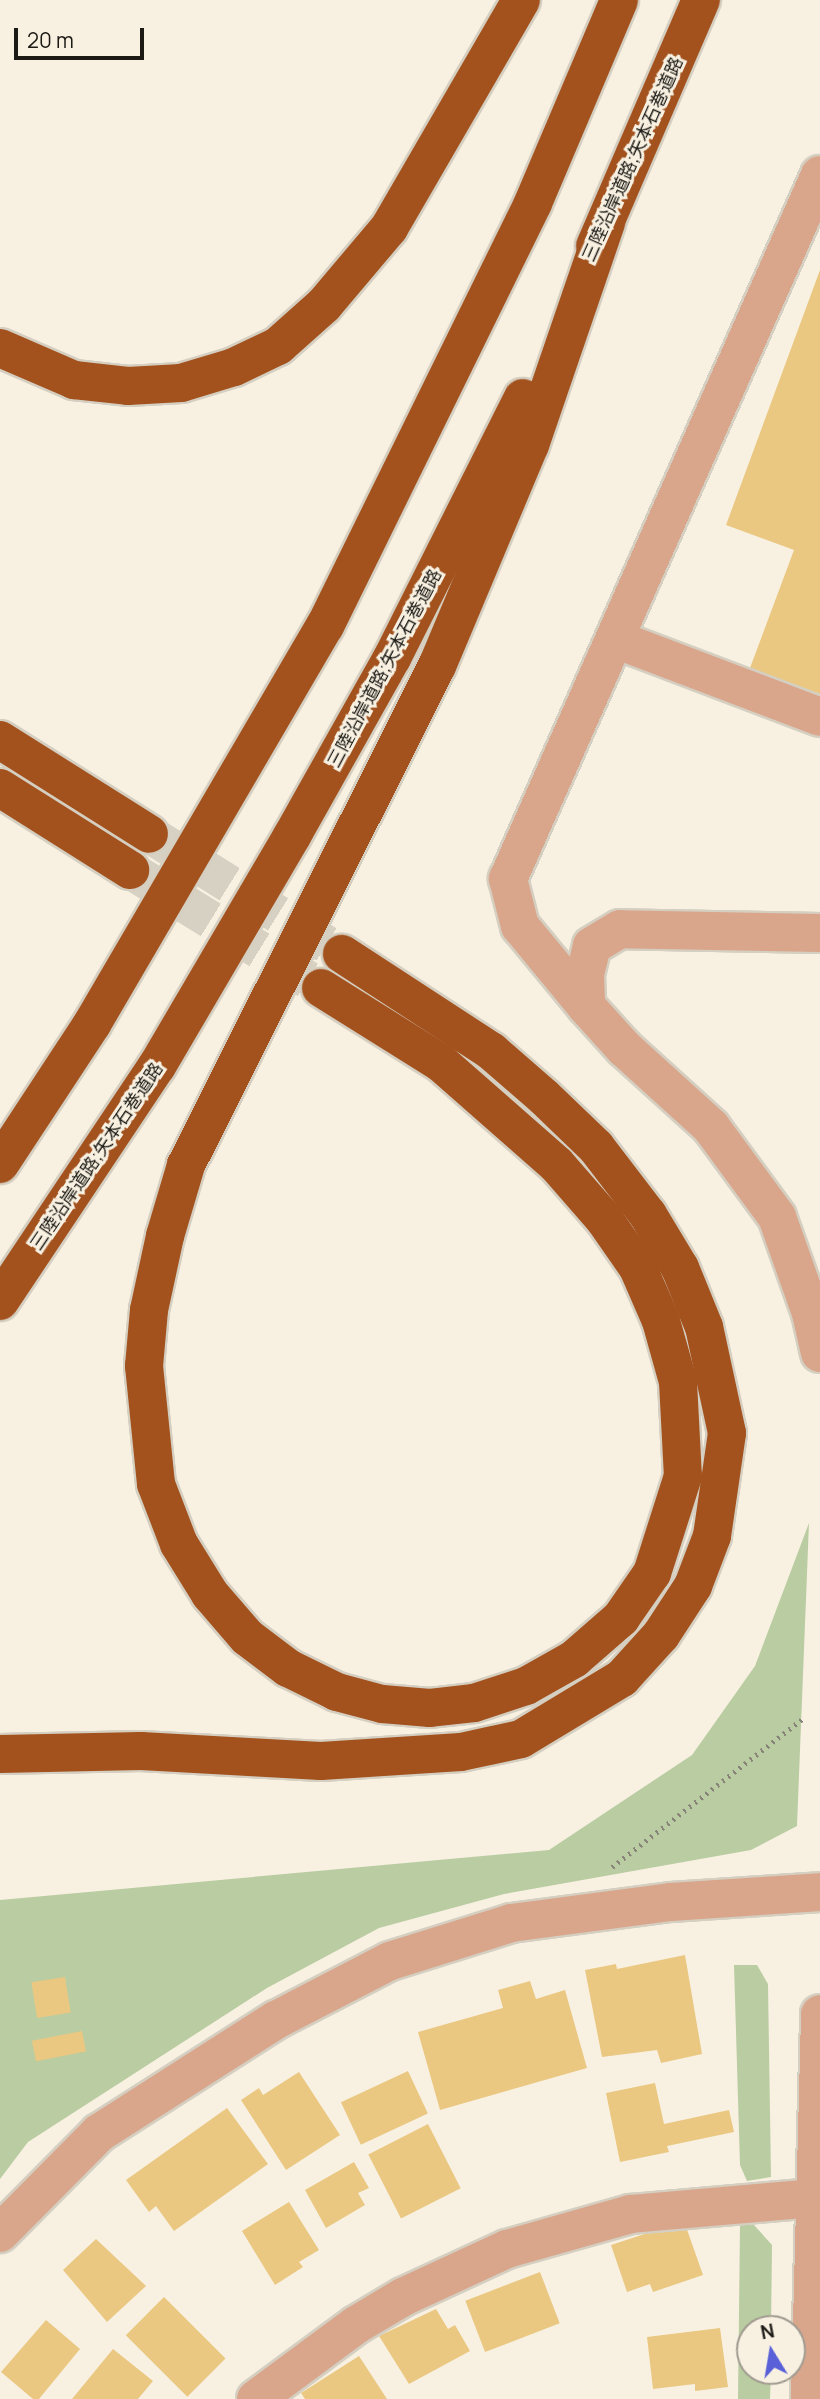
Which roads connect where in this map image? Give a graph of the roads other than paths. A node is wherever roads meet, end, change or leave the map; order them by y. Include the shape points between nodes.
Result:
1 (521, 0) edge
2 (619, 0) edge
3 (701, 0) edge
4 (820, 175) edge
5 (606, 223) junction
6 (0, 348) edge
7 (615, 639) junction
8 (820, 717) edge
9 (0, 740) edge
10 (0, 788) edge
11 (149, 834) tunnel mouth
12 (130, 870) tunnel mouth
13 (820, 933) edge
14 (342, 954) tunnel mouth
15 (321, 988) tunnel mouth
16 (586, 1006) junction
17 (0, 1164) edge
18 (0, 1301) edge
19 (820, 1353) edge
20 (0, 1754) edge
21 (820, 1892) edge
22 (820, 2014) edge
23 (820, 2025) edge
24 (813, 2198) junction
25 (0, 2233) edge
26 (256, 2399) edge
27 (810, 2399) edge

1 - 6 highway via 389,228 324,305 278,345 234,367 181,383 128,386 74,380
2 - 17 highway via 533,203 325,626 92,1024
3 - 5 highway, 三陸沿岸道路;矢本石巻道路
4 - 7 street
5 - 15 highway via 530,445 437,666 186,1165 149,1310 144,1366 156,1484 191,1564 209,1594 247,1637 288,1668 337,1692 382,1704 430,1707 474,1703 527,1686 574,1659 621,1618 652,1573 683,1476 678,1382 662,1321 638,1268 604,1219 557,1165 441,1063
5 - 18 highway, 三陸沿岸道路;矢本石巻道路 via 498,452 306,812 157,1066
7 - 8 street
7 - 16 street via 508,879 520,926
9 - 11 highway
10 - 12 highway
13 - 16 street via 620,929 592,946 585,974
14 - 20 highway via 491,1051 544,1097 596,1147 648,1215 680,1268 704,1327 727,1433 712,1536 693,1586 661,1635 622,1678 521,1739 461,1752 321,1761 141,1751
16 - 19 street via 624,1048 711,1127 777,1217
21 - 25 street via 671,1902 511,1923 390,1961 276,2020 99,2133
22 - 23 street
23 - 24 street
24 - 26 street via 726,2202 631,2214 507,2249 356,2325
24 - 27 street

